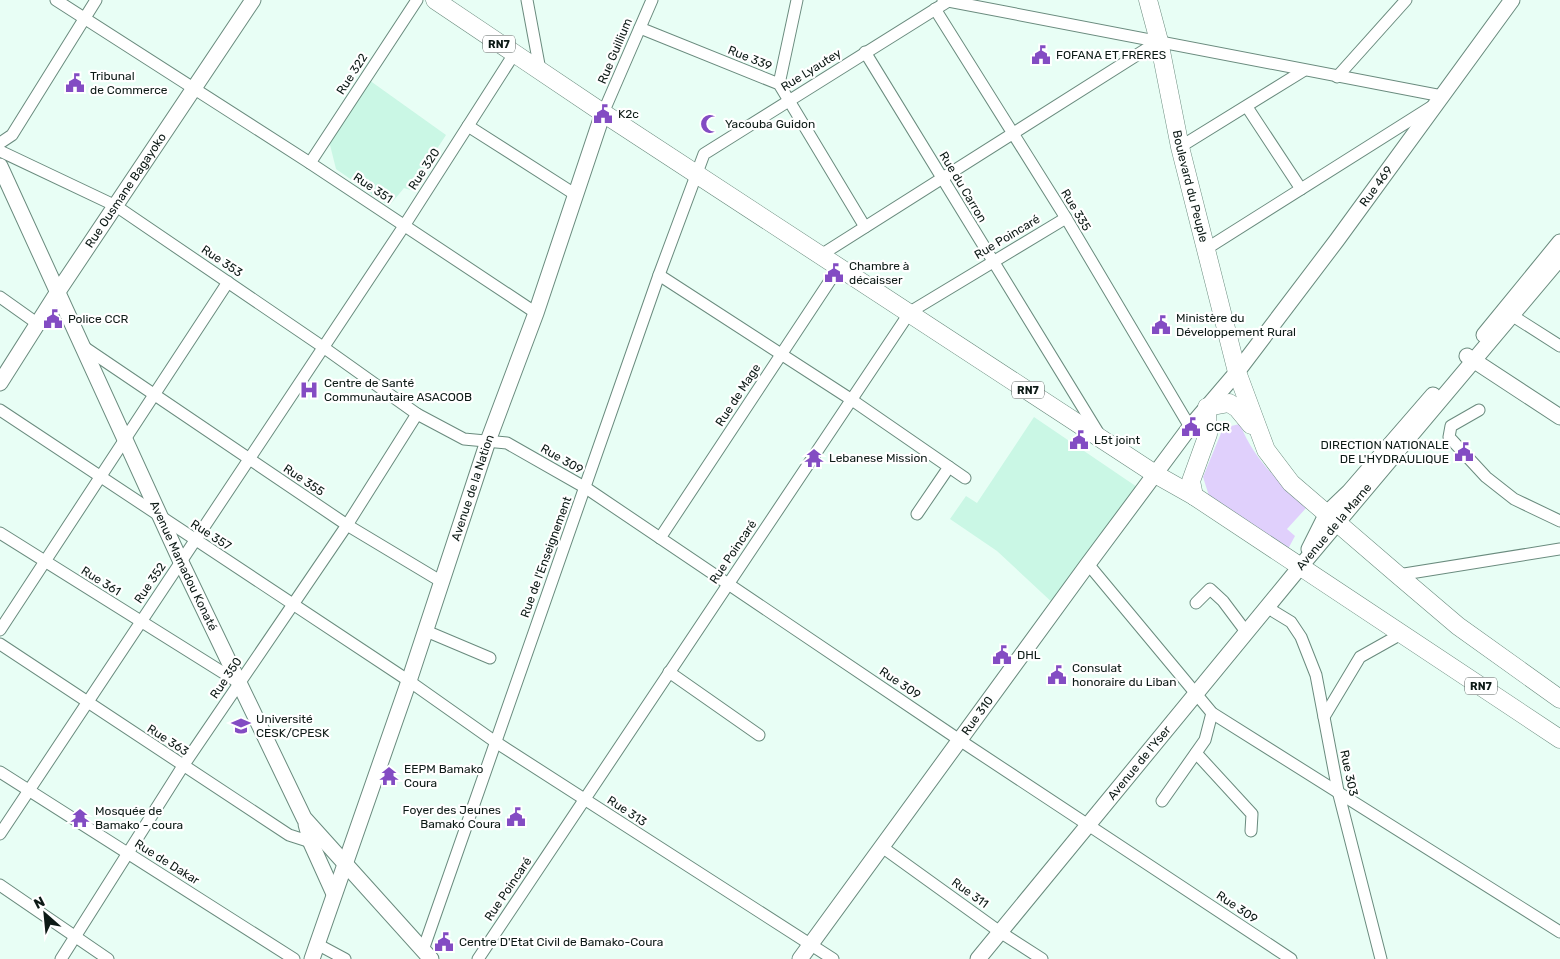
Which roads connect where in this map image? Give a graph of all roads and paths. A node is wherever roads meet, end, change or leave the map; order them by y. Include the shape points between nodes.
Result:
1 (56, 0) edge
2 (96, 0) edge
3 (253, 0) edge
4 (416, 0) edge
5 (435, 0) edge
6 (527, 0) edge
7 (652, 0) edge
8 (797, 0) edge
9 (1148, 0) edge
10 (1406, 0) edge
11 (1512, 0) edge
12 (943, 3) edge
13 (84, 19) junction
14 (640, 28) junction
15 (1159, 41) junction
16 (865, 52) junction
17 (514, 54) junction
18 (540, 70) junction
19 (1304, 71) junction
20 (1338, 77) junction
21 (779, 84) junction
22 (194, 88) junction
23 (788, 100) junction
24 (1440, 100) junction
25 (1248, 107) junction
26 (603, 113) junction
27 (468, 126) junction
28 (1013, 134) junction
29 (0, 143) edge
30 (1180, 147) junction
31 (0, 151) edge
32 (310, 163) junction
33 (0, 166) edge
34 (696, 172) junction
35 (942, 178) junction
36 (1302, 189) junction
37 (576, 195) junction
38 (116, 206) junction
39 (1066, 218) junction
40 (404, 226) junction
41 (865, 227) junction
42 (1206, 249) junction
43 (1559, 250) edge
44 (821, 255) junction
45 (993, 262) junction
46 (839, 267) junction
47 (659, 275) junction
48 (228, 282) junction
49 (58, 293) junction
50 (0, 297) edge
51 (910, 312) junction
52 (536, 313) junction
53 (1509, 313) junction
54 (38, 324) junction
55 (1560, 346) edge
56 (84, 347) junction
57 (323, 347) junction
58 (782, 353) junction
59 (1470, 359) junction
60 (1237, 372) junction
61 (0, 383) edge
62 (154, 394) junction
63 (852, 400) junction
64 (1207, 407) junction
65 (0, 410) edge
66 (1479, 410) dead end
67 (417, 414) junction
68 (1560, 417) edge
69 (1190, 427) junction
70 (1259, 437) junction
71 (126, 438) junction
72 (1101, 438) junction
73 (488, 442) junction
74 (249, 459) junction
75 (949, 467) junction
76 (1155, 474) junction
77 (100, 477) junction
78 (965, 478) dead end
79 (586, 488) junction
80 (1194, 496) junction
81 (917, 514) dead end
82 (1332, 519) junction
83 (164, 521) junction
84 (1560, 521) edge
85 (347, 525) junction
86 (0, 533) edge
87 (660, 538) junction
88 (195, 541) junction
89 (1560, 549) edge
90 (44, 562) junction
91 (181, 562) junction
92 (1088, 564) junction
93 (1300, 567) junction
94 (1398, 575) junction
95 (442, 582) junction
96 (728, 584) junction
97 (1196, 603) dead end
98 (292, 605) junction
99 (1268, 608) junction
100 (141, 622) junction
101 (0, 630) edge
102 (426, 632) junction
103 (1247, 633) junction
104 (1401, 634) junction
105 (0, 644) edge
106 (490, 658) dead end
107 (669, 672) junction
108 (409, 681) junction
109 (240, 682) junction
110 (1196, 696) junction
111 (1560, 699) edge
112 (87, 703) junction
113 (1212, 714) junction
114 (1324, 717) junction
115 (759, 735) dead end
116 (1560, 739) edge
117 (494, 741) junction
118 (961, 741) junction
119 (1196, 753) junction
120 (182, 766) junction
121 (0, 772) edge
122 (29, 791) junction
123 (1338, 792) junction
124 (584, 800) junction
125 (1162, 801) dead end
126 (304, 818) junction
127 (1089, 825) junction
128 (1250, 831) dead end
129 (0, 834) edge
130 (311, 843) junction
131 (328, 846) junction
132 (882, 847) junction
133 (127, 853) junction
134 (344, 865) junction
135 (0, 885) edge
136 (334, 894) junction
137 (1000, 932) junction
138 (1560, 932) edge
139 (75, 937) junction
140 (317, 944) junction
141 (810, 945) junction
142 (427, 955) edge
143 (61, 959) edge
144 (108, 959) edge
145 (294, 959) edge
146 (312, 959) edge
147 (345, 959) edge
148 (478, 959) edge
149 (800, 959) edge
150 (832, 959) edge
151 (978, 959) edge
152 (1042, 959) edge
153 (1291, 959) edge
154 (1381, 959) edge

1 - 13 street, Rue 351
2 - 13 street
3 - 22 street, Rue Ousmane Bagayoko
4 - 32 street, Rue 322
5 - 17 main road, RN7
6 - 18 street
7 - 14 street, Rue Guillium
8 - 21 street
9 - 15 main road, Boulevard du Peuple
10 - 20 street
11 - 24 street, Rue 469
12 - 15 street
12 - 16 street, Rue Lyautey
12 - 28 street, Rue 335
13 - 22 street, Rue 351
13 - 29 street via 12,135
14 - 21 street, Rue 339
14 - 26 street, Rue Guillium
15 - 19 street
15 - 28 street
15 - 30 main road, Boulevard du Peuple
16 - 23 street, Rue Lyautey
16 - 35 street, Rue du Carron
17 - 18 main road, RN7
17 - 27 street, Rue 320
18 - 26 main road, RN7
19 - 20 street
19 - 25 street
20 - 24 street
21 - 23 street, Rue 339
22 - 32 street, Rue 351
22 - 38 street, Rue Ousmane Bagayoko
23 - 34 street, Rue Lyautey via 707,150
23 - 41 street, Rue 339
24 - 36 street
24 - 60 street, Rue 469
25 - 30 street
25 - 36 street
26 - 34 main road, RN7
26 - 37 street, Avenue de la Nation
27 - 37 street
27 - 40 street, Rue 320
28 - 35 street
28 - 39 street, Rue 335
30 - 42 main road, Boulevard du Peuple
31 - 38 street, Rue 353
32 - 40 street, Rue 351
33 - 49 street, Avenue Mamadou Konaté
34 - 44 main road, RN7
34 - 47 street, Rue de l'Enseignement
35 - 41 street
35 - 45 street, Rue du Carron
36 - 42 street
37 - 52 street, Avenue de la Nation
38 - 48 street, Rue 353
38 - 49 street, Rue Ousmane Bagayoko
39 - 45 street, Rue Poincaré
39 - 69 street, Rue 335
40 - 52 street, Rue 351
40 - 57 street, Rue 320
41 - 44 street
42 - 60 main road, Boulevard du Peuple
43 - 53 street, Avenue de la Marne
44 - 46 main road, RN7
45 - 51 street, Rue Poincaré
45 - 72 street, Rue du Carron
46 - 51 main road, RN7
46 - 58 street, Rue de Mage
47 - 58 street
47 - 79 street, Rue de l'Enseignement
48 - 57 street, Rue 353
48 - 62 street
49 - 54 street, Rue Ousmane Bagayoko
49 - 56 street, Avenue Mamadou Konaté
50 - 54 street
51 - 63 street, Rue Poincaré
51 - 72 main road, RN7
52 - 73 street, Avenue de la Nation
53 - 55 street
53 - 59 street, Avenue de la Marne
54 - 61 street, Rue Ousmane Bagayoko
56 - 62 street, Rue 355
56 - 71 street, Avenue Mamadou Konaté
57 - 67 street, Rue 353
57 - 74 street, Rue 352
58 - 63 street
58 - 87 street, Rue de Mage
59 - 68 street
59 - 82 street, Avenue de la Marne
60 - 64 street, Rue 469
60 - 70 main road, Boulevard du Peuple
62 - 71 street
62 - 74 street, Rue 355
63 - 75 street
63 - 96 street, Rue Poincaré
64 - 69 street, Rue 469
64 - 70 main road via 1229,403 1238,408
64 - 80 main road via 1208,434 1191,481
65 - 77 street, Rue 357
66 - 84 street via 1451,426 1449,437 1486,477 1514,499
67 - 73 street, Rue 309 via 464,439
67 - 85 street, Rue 350
69 - 76 street, Rue 310
70 - 82 main road via 1291,483
71 - 77 street
71 - 83 street, Avenue Mamadou Konaté
72 - 76 main road, RN7
73 - 79 street, Rue 309 via 507,443
73 - 95 street, Avenue de la Nation
74 - 85 street, Rue 355
74 - 88 street, Rue 352
75 - 78 street
75 - 81 street
76 - 80 main road, RN7
76 - 92 street, Rue 310
77 - 83 street, Rue 357
77 - 90 street
79 - 87 street, Rue 309
79 - 117 street, Rue de l'Enseignement
80 - 93 main road, RN7
82 - 93 street, Avenue de la Marne
82 - 94 main road
83 - 88 street, Rue 357
83 - 91 street, Avenue Mamadou Konaté
85 - 95 street, Rue 355
85 - 98 street, Rue 350
86 - 90 street, Rue 361
87 - 96 street, Rue 309
88 - 91 street, Rue 352
88 - 98 street, Rue 357
89 - 94 street
90 - 100 street, Rue 361
90 - 101 street
91 - 100 street, Rue 352
91 - 109 street, Avenue Mamadou Konaté
92 - 110 street
92 - 118 street, Rue 310
93 - 99 street, Avenue de l'Yser
93 - 104 main road, RN7
94 - 111 main road via 1458,626
95 - 102 street, Avenue de la Nation
96 - 107 street, Rue Poincaré
96 - 118 street, Rue 309
97 - 103 street via 1210,589
98 - 108 street, Rue 357
98 - 109 street, Rue 350
99 - 103 street, Avenue de l'Yser
99 - 114 street, Rue 303 via 1291,622 1301,637 1316,676
100 - 109 street, Rue 361
100 - 112 street, Rue 352
102 - 106 street
102 - 108 street, Avenue de la Nation
103 - 110 street, Avenue de l'Yser
104 - 114 street via 1360,657
104 - 116 main road, RN7
105 - 112 street, Rue 363
107 - 115 street
107 - 124 street, Rue Poincaré
108 - 117 street, Rue 313
108 - 134 street, Avenue de la Nation
109 - 120 street, Rue 350
109 - 126 street, Avenue Mamadou Konaté
110 - 113 street
110 - 127 street, Avenue de l'Yser
112 - 120 street, Rue 363
112 - 122 street, Rue 352
113 - 119 street via 1205,740
113 - 123 street
114 - 123 street, Rue 303
117 - 124 street, Rue 313
117 - 142 street, Rue de l'Enseignement
118 - 127 street, Rue 309
118 - 132 street, Rue 310
119 - 125 street
119 - 128 street via 1252,814
120 - 130 street, Rue 363 via 289,834
120 - 133 street, Rue 350
121 - 122 street, Rue de Dakar
122 - 129 street, Rue 352
122 - 133 street, Rue de Dakar
123 - 138 street
123 - 154 street, Rue 303
124 - 141 street, Rue 313
124 - 148 street, Rue Poincaré
126 - 130 street
126 - 131 street, Avenue Mamadou Konaté
127 - 137 street, Avenue de l'Yser
127 - 153 street, Rue 309
130 - 131 street, Rue 363
130 - 136 street
131 - 134 street, Avenue Mamadou Konaté
132 - 137 street, Rue 311
132 - 141 street, Rue 310
133 - 139 street, Rue 350
133 - 145 street, Rue de Dakar
134 - 136 street
134 - 142 street, Avenue Mamadou Konaté
135 - 139 street
136 - 140 street
137 - 151 street, Avenue de l'Yser
137 - 152 street, Rue 311
139 - 143 street, Rue 350
139 - 144 street
140 - 146 street
140 - 147 street
141 - 149 street, Rue 310
141 - 150 street, Rue 313

